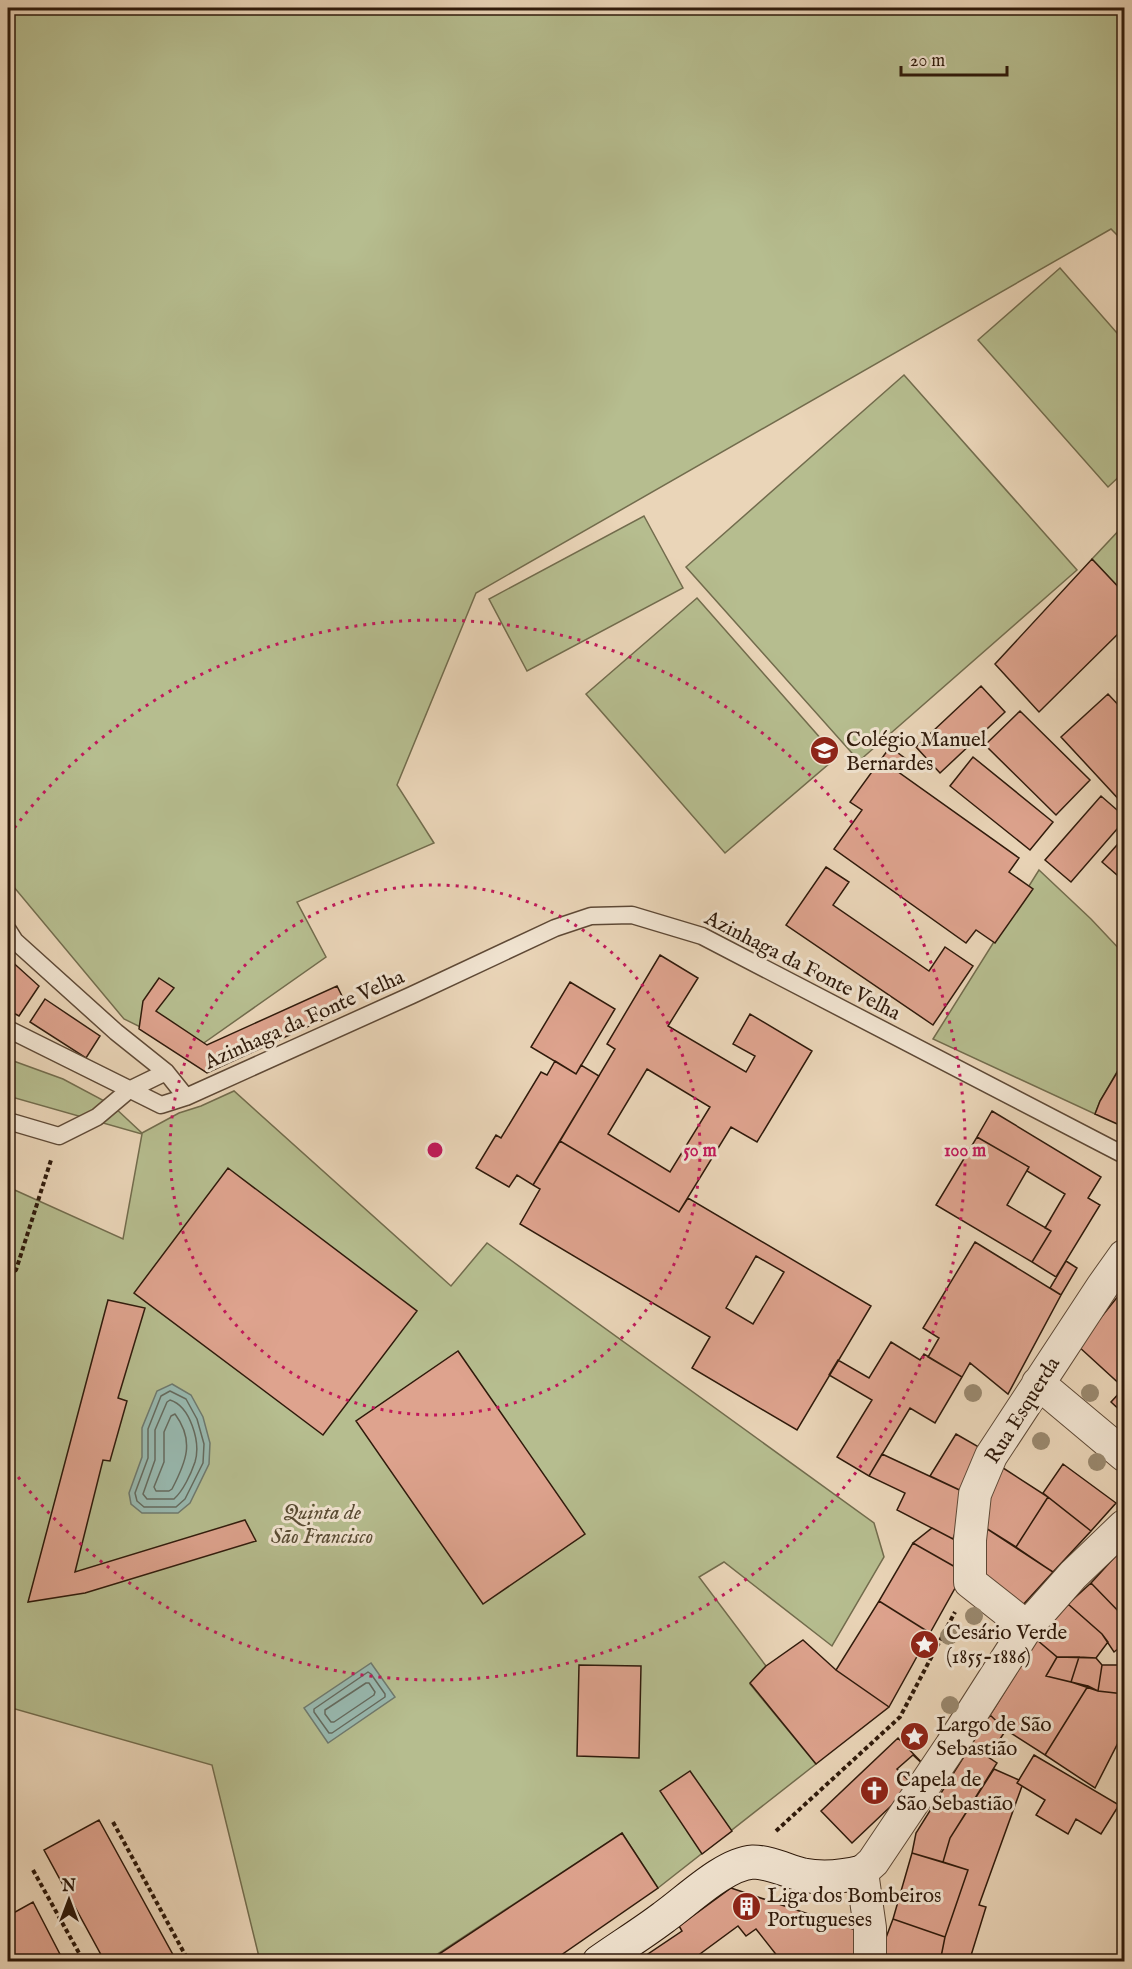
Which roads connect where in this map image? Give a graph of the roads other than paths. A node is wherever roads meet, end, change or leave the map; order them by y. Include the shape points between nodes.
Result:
1 (8, 930) edge
2 (8, 1029) edge
3 (166, 1072) junction
4 (129, 1090) junction
5 (186, 1097) junction
6 (8, 1121) edge
7 (1125, 1155) edge
8 (1125, 1256) edge
9 (1038, 1383) junction
10 (1125, 1455) edge
11 (1125, 1526) edge
12 (1027, 1627) junction
13 (862, 1872) junction
14 (599, 1962) edge
15 (870, 1962) edge

1 - 3 lane via 116,1032
2 - 4 lane, Azinhaga da Fonte Velha
3 - 4 lane
3 - 5 lane
4 - 5 lane, Azinhaga da Fonte Velha via 161,1105
4 - 6 lane via 97,1116 59,1136
5 - 7 lane, Azinhaga da Fonte Velha via 555,928 591,916 632,915 702,936
8 - 9 street, Rua Esquerda
9 - 10 street
9 - 12 street, Rua Esquerda via 991,1456 975,1494 970,1540 970,1582
11 - 12 street via 1072,1575
12 - 13 street via 873,1862
13 - 14 street via 830,1878 803,1875 772,1849 755,1862 725,1872
13 - 15 street via 870,1928

